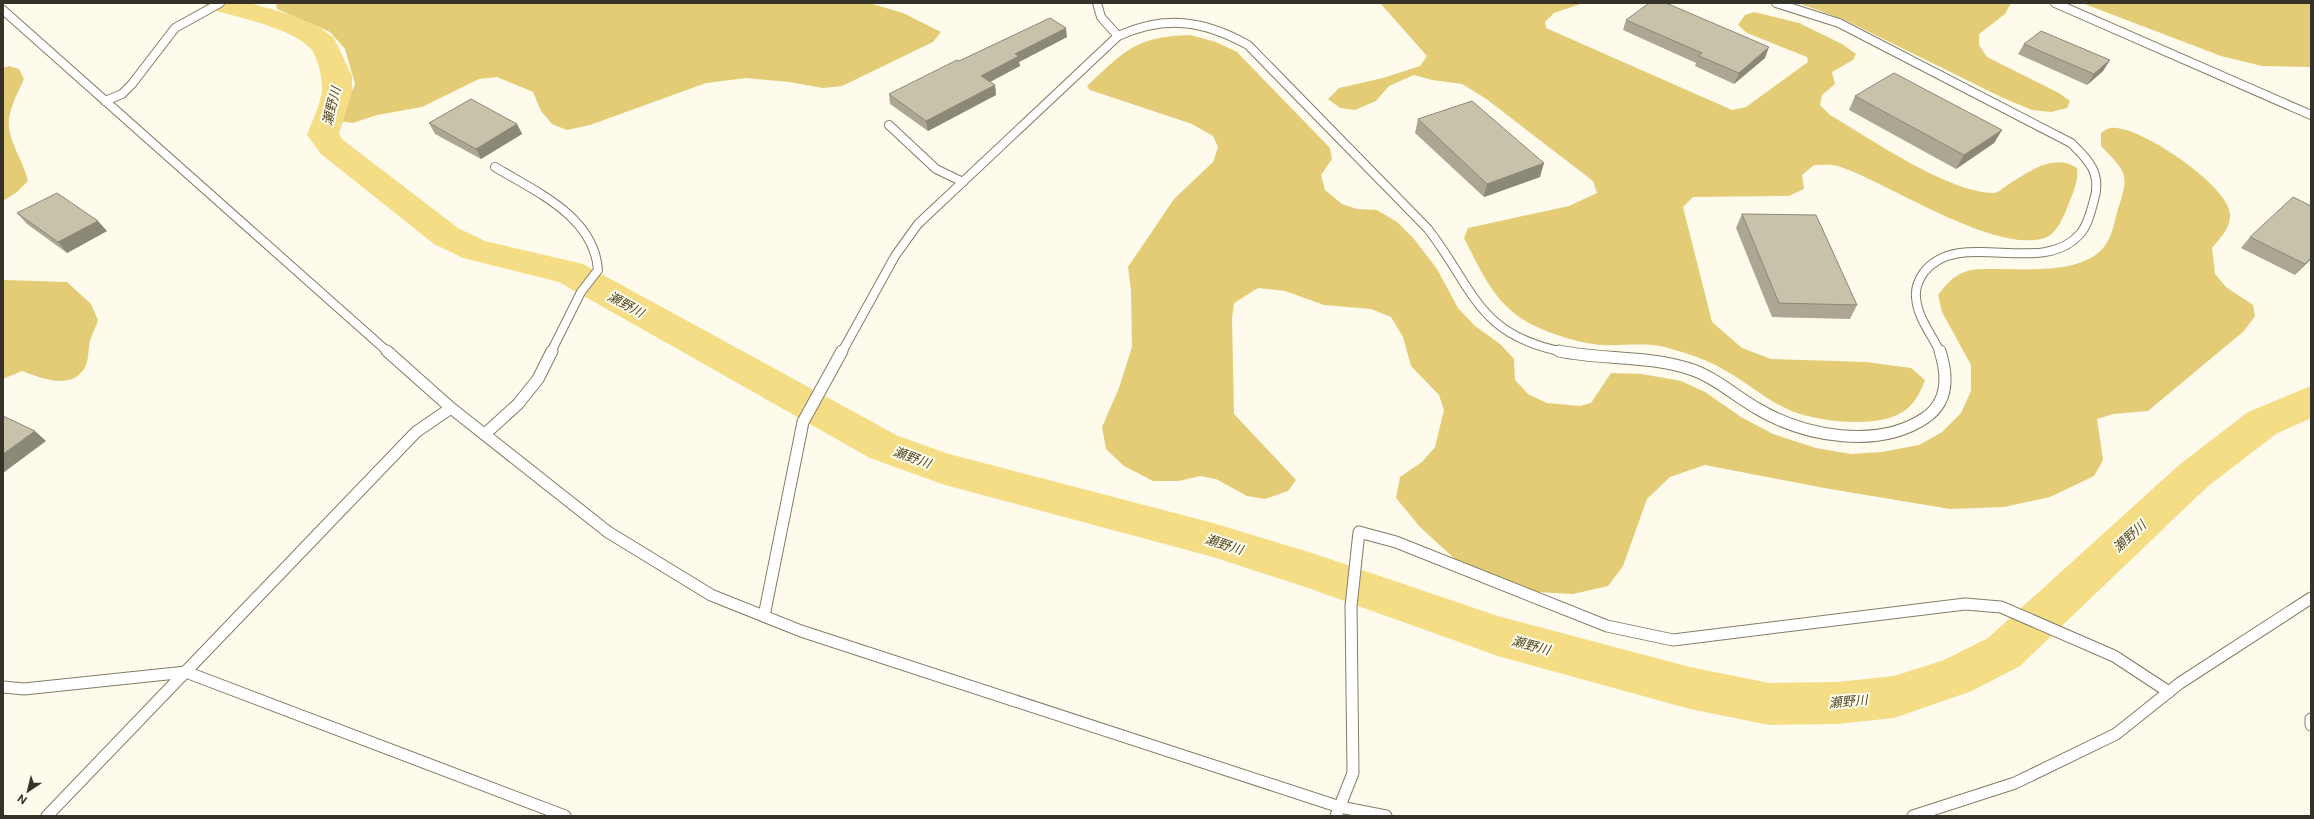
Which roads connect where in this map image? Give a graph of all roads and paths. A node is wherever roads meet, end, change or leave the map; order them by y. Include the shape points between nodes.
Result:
1 (220, 3) edge
2 (1097, 3) edge
3 (1776, 3) edge
4 (2055, 3) edge
5 (3, 10) edge
6 (1118, 36) junction
7 (105, 101) junction
8 (2311, 115) edge
9 (889, 125) dead end
10 (495, 167) dead end
11 (963, 182) junction
12 (451, 408) junction
13 (485, 434) junction
14 (2311, 598) edge
15 (764, 616) junction
16 (186, 672) junction
17 (3, 687) edge
18 (2169, 692) junction
19 (2311, 719) edge
20 (2311, 725) edge
21 (1338, 812) edge
22 (47, 816) edge
23 (565, 816) edge
24 (1386, 816) edge
25 (1913, 816) edge

1 - 7 lane via 175,28 132,84 122,94
2 - 6 lane via 1096,10 1103,21
3 - 6 lane via 1839,23 2070,143 2088,158 2097,174 2098,189 2086,221 2080,234 2070,243 2046,252 1956,254 1935,260 1921,273 1913,289 1918,307 1946,365 1947,390 1936,409 1912,427 1869,437 1832,436 1791,425 1757,409 1723,385 1692,369 1655,360 1568,355 1531,344 1504,330 1481,312 1428,228 1248,45 1229,33 1203,25 1174,22 1132,28
4 - 8 lane
5 - 7 lane
6 - 11 lane
7 - 12 lane
9 - 11 lane via 936,169
10 - 13 lane via 561,207 584,229 597,255 598,270 581,292 538,380 518,404
11 - 15 lane via 918,224 895,256 803,422
12 - 13 lane
12 - 16 lane via 416,432
13 - 15 lane via 608,532 711,595
14 - 18 lane
15 - 21 lane via 801,631
16 - 17 lane via 24,689
16 - 22 lane
16 - 23 lane
18 - 21 lane via 2114,656 2001,607 1965,604 1673,640 1606,626 1396,542 1358,532 1351,606 1353,773
18 - 25 lane via 2109,738 2015,783
19 - 20 lane
21 - 24 lane

